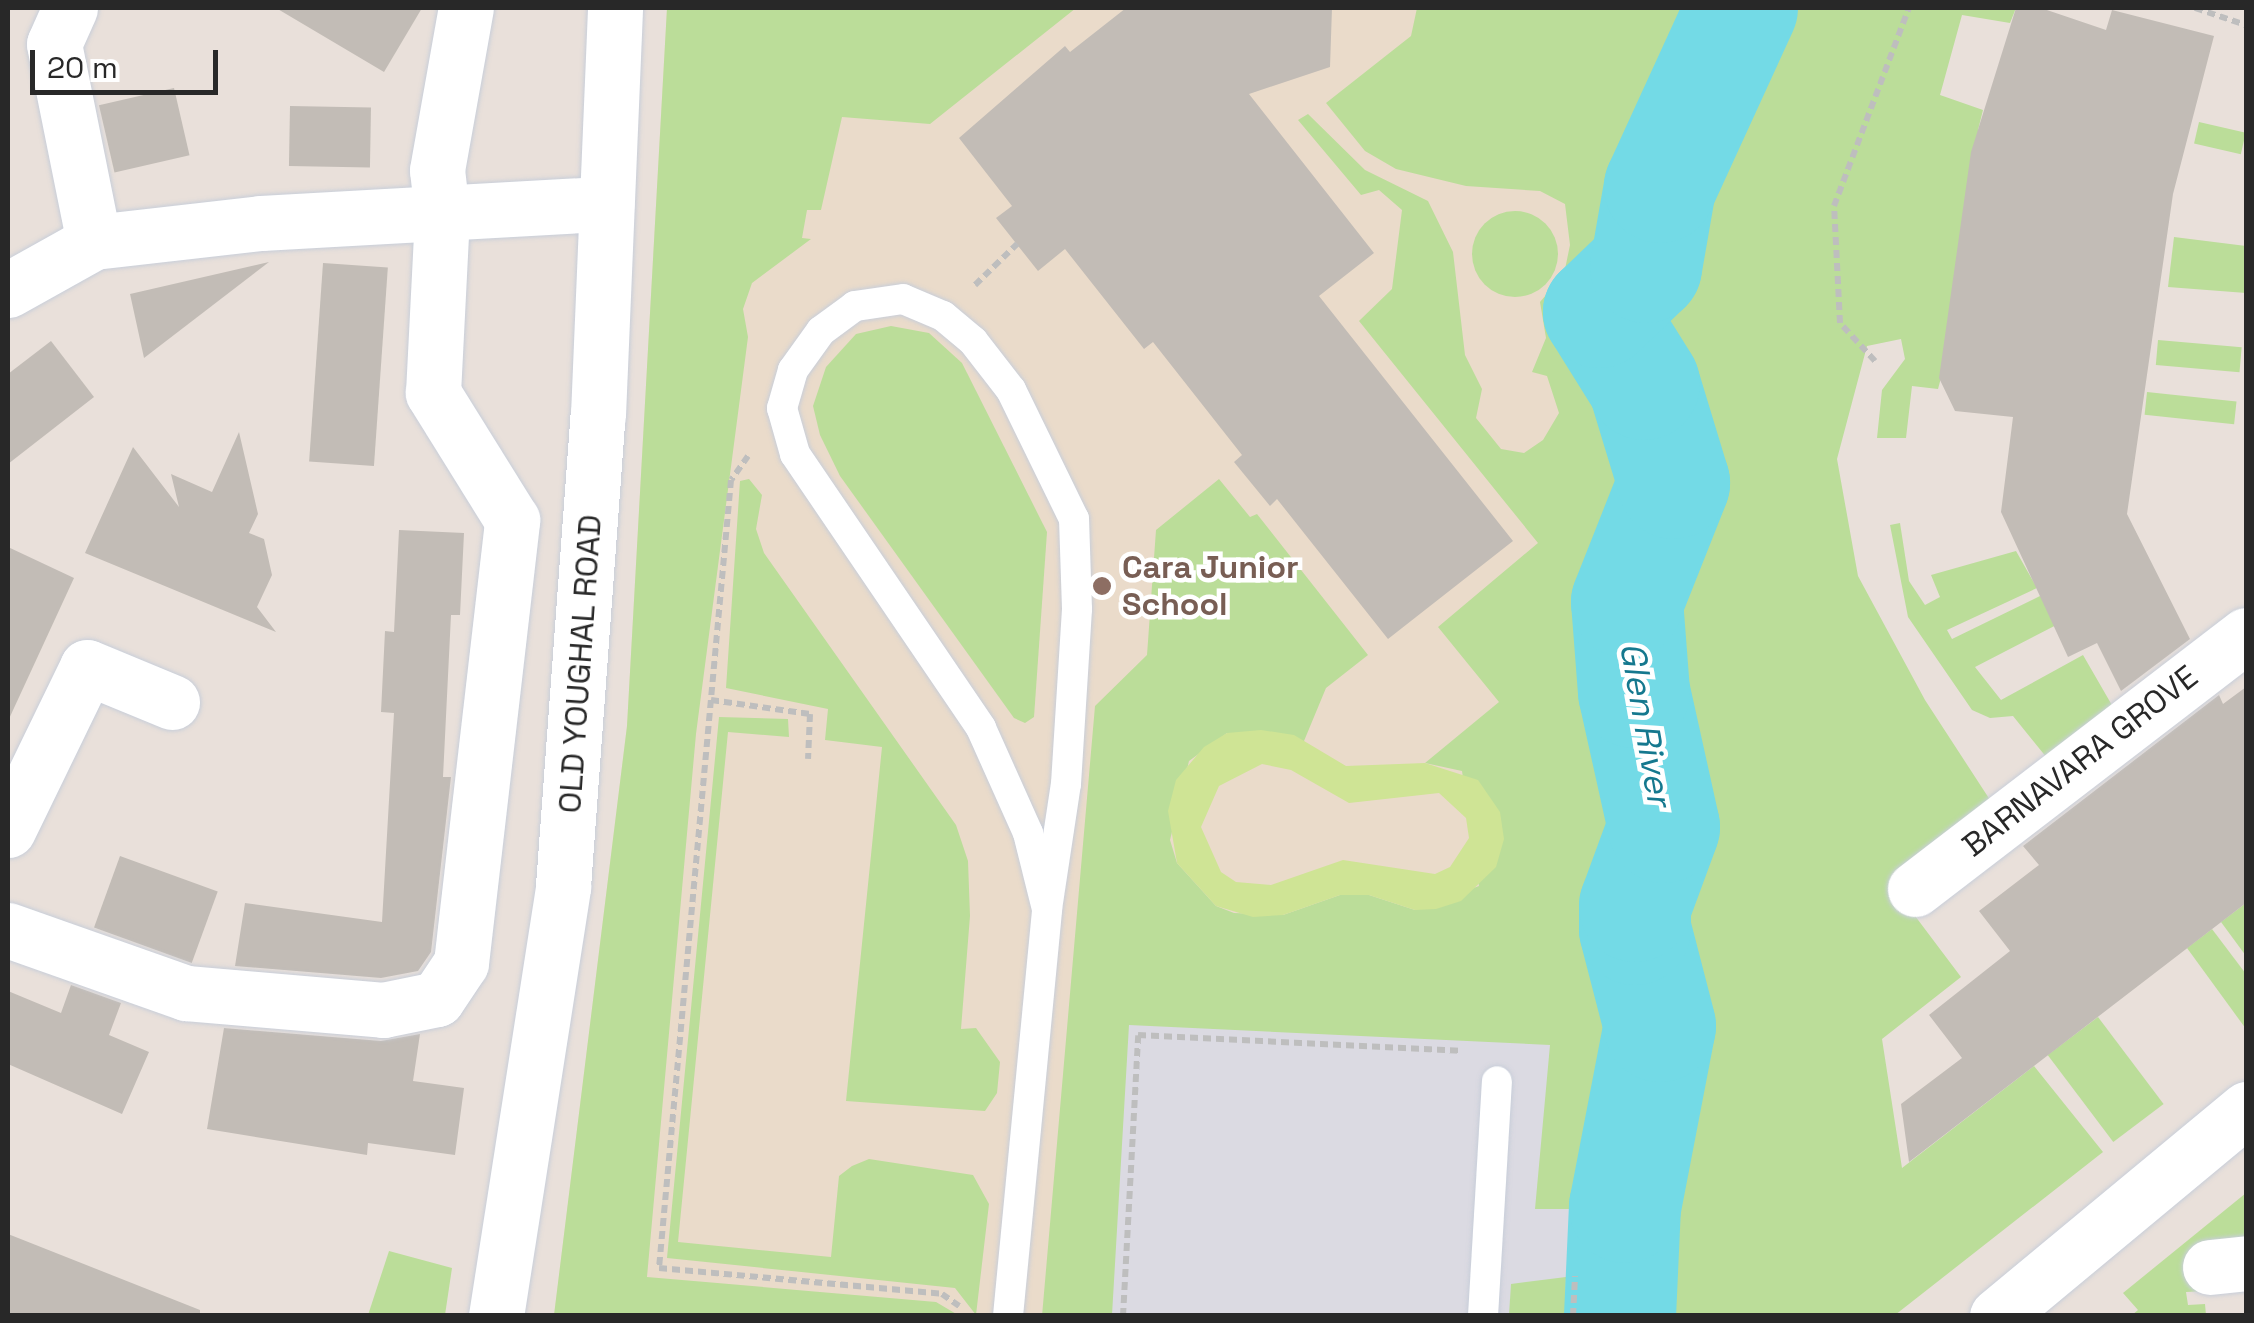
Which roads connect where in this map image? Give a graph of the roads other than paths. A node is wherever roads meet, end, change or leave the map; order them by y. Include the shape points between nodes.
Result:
1 (70, 8) edge
2 (466, 8) edge
3 (615, 8) edge
4 (606, 204) junction
5 (442, 213) junction
6 (94, 242) junction
7 (8, 290) edge
8 (2246, 635) edge
9 (172, 702) dead end
10 (8, 830) edge
11 (1915, 889) dead end
12 (1047, 909) junction
13 (8, 930) edge
14 (1497, 1081) road end
15 (2246, 1109) edge
16 (496, 1316) edge
17 (1008, 1316) edge
18 (1483, 1316) edge
19 (1997, 1316) edge

1 - 6 street via 54,44
2 - 5 street via 437,170
3 - 4 street, OLD YOUGHAL ROAD
4 - 5 street
4 - 16 street, OLD YOUGHAL ROAD via 586,613 563,886
5 - 6 street via 261,222
5 - 13 street via 433,393 512,520 461,963 437,999 383,1010 186,993
6 - 7 street
8 - 11 street, BARNAVARA GROVE
9 - 10 street via 87,666
12 - 12 lane via 1028,832 981,728 795,454 782,408 793,370 821,331 855,306 904,298 943,316 973,341 1012,390 1074,519 1077,610 1066,784
12 - 17 lane
14 - 18 lane
15 - 19 street

